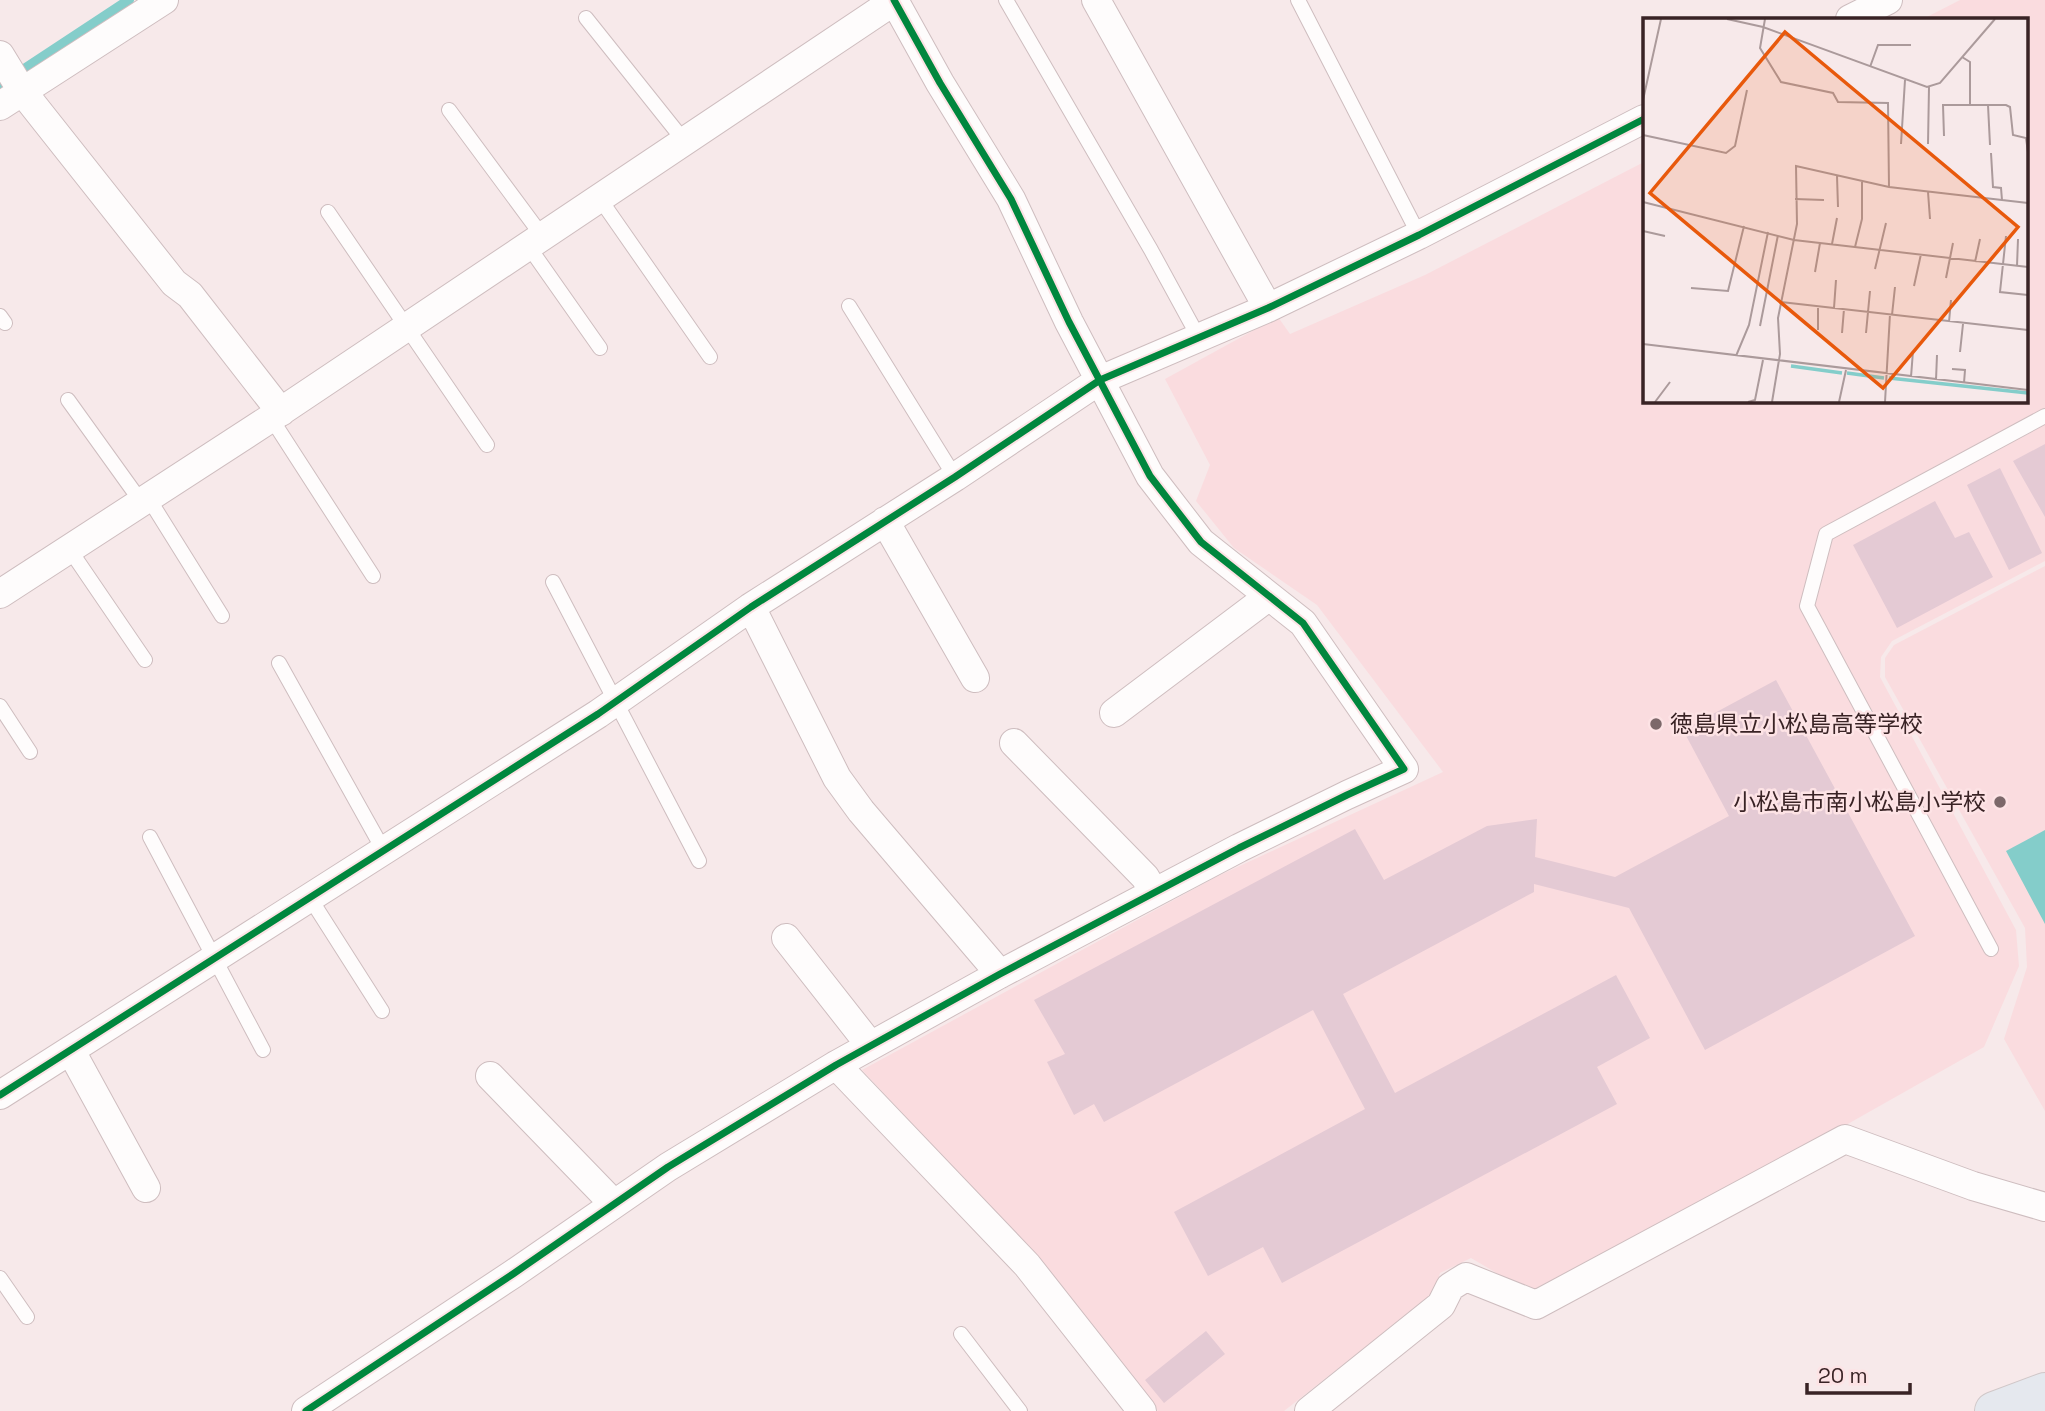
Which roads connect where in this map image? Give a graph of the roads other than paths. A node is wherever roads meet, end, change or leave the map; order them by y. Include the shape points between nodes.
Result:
1 (164, 0) edge
2 (1006, 0) edge
3 (1096, 0) edge
4 (1298, 0) edge
5 (1888, 0) edge
6 (894, 1) edge
7 (586, 18) dead end
8 (1852, 18) edge
9 (10, 81) edge
10 (449, 110) dead end
11 (1643, 120) edge
12 (685, 142) junction
13 (600, 199) junction
14 (328, 212) dead end
15 (1419, 235) junction
16 (536, 242) junction
17 (849, 306) dead end
18 (1268, 308) junction
19 (406, 328) junction
20 (1199, 338) junction
21 (600, 348) dead end
22 (709, 357) dead end
23 (1100, 380) junction
24 (68, 400) dead end
25 (276, 415) junction
26 (2045, 416) edge
27 (486, 445) dead end
28 (955, 477) junction
29 (146, 501) junction
30 (885, 521) junction
31 (70, 550) junction
32 (373, 576) dead end
33 (553, 582) dead end
34 (0, 594) edge
35 (1268, 597) junction
36 (751, 607) junction
37 (222, 616) dead end
38 (145, 660) dead end
39 (279, 663) dead end
40 (975, 678) dead end
41 (615, 703) junction
42 (0, 706) edge
43 (1114, 713) dead end
44 (1014, 743) dead end
45 (30, 752) dead end
46 (150, 837) dead end
47 (384, 852) junction
48 (699, 861) dead end
49 (1154, 892) junction
50 (310, 898) junction
51 (786, 938) dead end
52 (1991, 949) dead end
53 (214, 960) junction
54 (1000, 974) junction
55 (382, 1011) dead end
56 (870, 1045) junction
57 (263, 1050) dead end
58 (71, 1051) junction
59 (835, 1065) junction
60 (490, 1076) dead end
61 (0, 1095) edge
62 (146, 1188) dead end
63 (614, 1204) junction
64 (2045, 1207) edge
65 (0, 1278) edge
66 (27, 1317) dead end
67 (961, 1334) dead end
68 (2045, 1392) edge
69 (306, 1411) edge
70 (1020, 1411) edge
71 (1142, 1411) edge
72 (1309, 1411) edge
73 (1993, 1411) edge

1 - 9 street
2 - 20 lane
3 - 18 street
4 - 15 lane
5 - 8 street
6 - 12 street
6 - 23 street via 1011,199
7 - 12 lane
9 - 25 street via 174,283 190,295
10 - 16 lane
11 - 15 street
12 - 13 street
13 - 16 street
13 - 22 lane
14 - 19 lane
15 - 18 street
16 - 19 street
16 - 21 lane
17 - 28 lane
18 - 20 street
19 - 25 street
19 - 27 lane
20 - 23 street
23 - 28 street
23 - 35 street via 1150,476 1200,542
24 - 29 lane
25 - 29 street
25 - 32 lane
26 - 52 lane via 1826,534 1807,606
28 - 30 street
29 - 31 street
29 - 37 lane
30 - 36 street
30 - 40 street
31 - 34 street
31 - 38 lane
33 - 41 lane
35 - 43 street
35 - 49 street via 1303,623 1405,769
36 - 41 street
36 - 54 street via 837,778
39 - 47 lane
41 - 47 street
41 - 48 lane
42 - 45 lane
44 - 49 street via 1145,877
46 - 53 lane
47 - 50 street
49 - 54 street
50 - 53 street
50 - 55 lane
51 - 56 street
53 - 57 lane
53 - 58 street
54 - 56 street
56 - 59 street
58 - 61 street
58 - 62 street
59 - 63 street
59 - 71 street via 1027,1265
60 - 63 street
63 - 69 street
64 - 72 street via 1845,1139 1536,1305 1466,1277 1450,1287 1441,1305
65 - 66 lane
67 - 70 lane
68 - 73 main road

